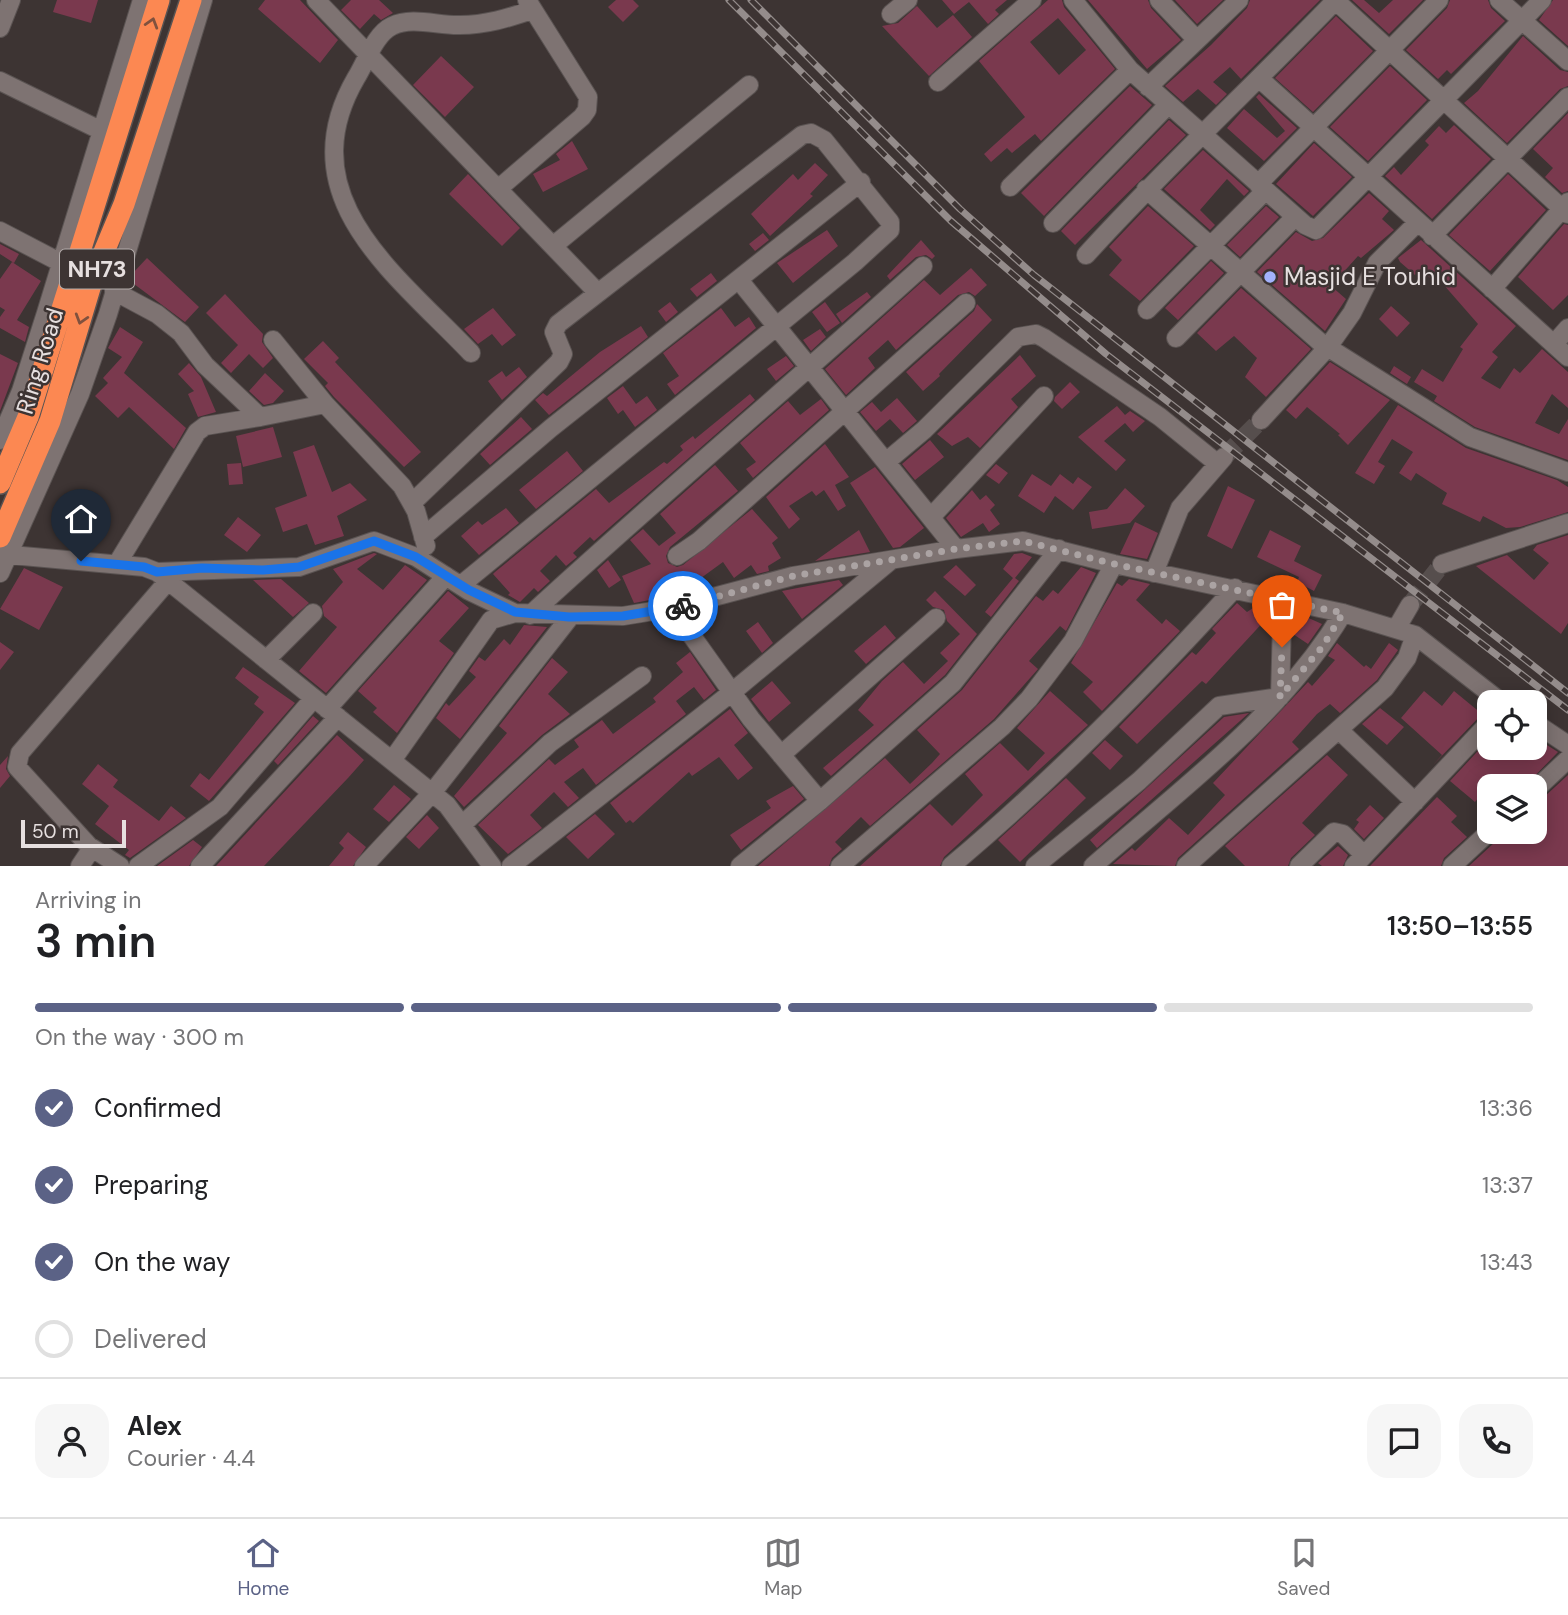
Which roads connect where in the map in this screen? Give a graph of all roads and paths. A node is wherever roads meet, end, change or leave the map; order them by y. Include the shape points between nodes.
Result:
1 (10, 0) edge
2 (142, 0) edge
3 (159, 0) edge
4 (191, 0) edge
5 (204, 0) edge
6 (316, 0) edge
7 (908, 0) edge
8 (1032, 0) edge
9 (1073, 0) edge
10 (1158, 0) edge
11 (1239, 0) edge
12 (1336, 0) edge
13 (1440, 0) edge
14 (1499, 0) edge
15 (1542, 0) edge
16 (530, 3) edge
17 (891, 14) dead end
18 (1522, 21) junction
19 (0, 28) edge
20 (1196, 38) junction
21 (1388, 50) junction
22 (369, 55) junction
23 (1568, 61) edge
24 (1130, 71) junction
25 (1260, 79) junction
26 (0, 81) edge
27 (938, 82) dead end
28 (749, 85) dead end
29 (1148, 87) junction
30 (1568, 97) edge
31 (1441, 101) junction
32 (1167, 106) junction
33 (1313, 127) junction
34 (108, 134) junction
35 (1201, 134) junction
36 (1506, 159) junction
37 (1366, 178) junction
38 (861, 182) junction
39 (1010, 187) dead end
40 (1262, 188) junction
41 (498, 189) junction
42 (1146, 189) junction
43 (131, 206) junction
44 (1566, 208) edge
45 (1295, 217) junction
46 (1053, 223) dead end
47 (1417, 223) junction
48 (0, 231) edge
49 (1432, 236) junction
50 (1210, 245) junction
51 (553, 246) junction
52 (1086, 255) dead end
53 (67, 266) junction
54 (923, 267) dead end
55 (1239, 274) junction
56 (739, 280) junction
57 (1492, 289) junction
58 (114, 290) junction
59 (598, 293) junction
60 (966, 303) dead end
61 (1147, 310) dead end
62 (776, 325) junction
63 (1568, 328) edge
64 (1176, 338) dead end
65 (273, 340) dead end
66 (1554, 344) junction
67 (1328, 347) junction
68 (471, 353) dead end
69 (1568, 357) edge
70 (811, 368) junction
71 (1044, 396) dead end
72 (325, 404) junction
73 (847, 412) junction
74 (260, 417) junction
75 (1261, 420) tunnel mouth
76 (0, 440) edge
77 (5, 456) edge
78 (887, 461) junction
79 (1568, 472) edge
80 (0, 483) edge
81 (412, 502) junction
82 (931, 517) junction
83 (1568, 523) edge
84 (423, 537) junction
85 (3, 548) edge
86 (956, 549) junction
87 (1059, 549) junction
88 (677, 556) dead end
89 (890, 561) junction
90 (117, 564) junction
91 (1114, 564) junction
92 (1442, 564) tunnel mouth
93 (0, 573) edge
94 (1154, 573) junction
95 (162, 576) junction
96 (446, 576) junction
97 (1235, 588) junction
98 (1410, 605) tunnel mouth
99 (672, 608) junction
100 (313, 613) dead end
101 (1343, 613) junction
102 (523, 614) junction
103 (569, 617) junction
104 (936, 618) dead end
105 (1282, 622) dead end
106 (1396, 629) junction
107 (1415, 635) junction
108 (266, 660) junction
109 (642, 676) dead end
110 (1486, 690) edge
111 (731, 692) junction
112 (1280, 697) junction
113 (326, 708) junction
114 (1340, 730) junction
115 (1547, 731) edge
116 (1477, 736) edge
117 (1568, 745) edge
118 (781, 755) junction
119 (393, 759) junction
120 (1568, 760) edge
121 (1547, 779) edge
122 (432, 793) junction
123 (820, 801) junction
124 (1415, 802) junction
125 (462, 825) junction
126 (1477, 843) edge
127 (89, 845) junction
128 (1359, 861) edge
129 (80, 866) edge
130 (120, 866) edge
131 (138, 866) edge
132 (200, 866) edge
133 (363, 866) edge
134 (492, 866) edge
135 (511, 866) edge
136 (740, 866) edge
137 (840, 866) edge
138 (951, 866) edge
139 (1035, 866) edge
140 (1093, 866) edge
141 (1186, 866) edge
142 (1299, 866) edge
143 (1452, 866) edge

1 - 19 street
2 - 34 street
34 -> 3 highway, Ring Road / NH73
4 - 43 highway, Ring Road / NH73
5 - 43 street
6 - 22 street
7 - 17 street
8 - 27 street
9 - 24 street
10 - 20 street
11 - 20 street
12 - 21 street
12 - 25 street
13 - 21 street
14 - 18 street
15 - 18 street
16 - 22 street via 502,21 397,23 380,36
16 - 41 street via 589,103 582,117
18 - 23 street
18 - 31 street
20 - 29 street
21 - 31 street
21 - 33 street
22 - 41 street
22 - 68 street via 335,127 338,191 352,223 372,248
24 - 29 street
24 - 39 street
25 - 33 street
25 - 35 street
26 - 34 street
28 - 51 street
29 - 32 street
30 - 36 street
31 - 36 street
31 - 37 street
32 - 35 street
32 - 46 street
33 - 37 street
33 - 40 street
34 - 53 highway, Ring Road / NH73
35 - 40 street
35 - 42 street
36 - 44 street
36 - 49 street
37 - 45 street via 1316,230
37 - 47 street
38 - 56 street
38 - 59 street via 824,140 811,133 802,135
38 - 62 street via 890,222 890,230
40 - 45 street
40 - 50 street
41 - 51 street
42 - 50 street
42 - 52 street
43 - 58 street
43 -> 85 highway, Ring Road / NH73 via 93,278 50,421
44 - 57 street
45 - 55 street
47 - 49 street
47 - 67 street via 1377,263 1352,313
48 - 53 street
49 - 57 street
50 - 55 street
50 - 61 street
51 - 59 street
53 - 76 street
53 - 77 highway, Ring Road / NH73 via 28,418
54 - 70 street
55 - 64 street
55 - 67 street
56 - 62 street
56 - 84 street via 551,428
57 - 66 street
58 - 74 street via 181,333 205,365
58 - 85 street via 80,394
59 - 81 street via 555,328 563,354 559,362
60 - 73 street
62 - 70 street
62 - 96 street
63 - 66 street
65 - 72 street
66 - 69 street
67 - 75 street
67 - 79 street via 1470,437
70 - 73 street
70 - 102 street
71 - 82 street
72 - 74 street
72 - 81 street
73 - 78 street
73 - 88 street
74 - 90 street via 205,426 197,432
77 - 80 highway, Ring Road / NH73
78 - 82 street
78 - 94 street via 1018,337 1044,338 1221,461 1180,508
81 - 84 street
82 - 86 street
83 - 92 street
84 - 96 street
85 - 90 street
85 - 93 street
86 - 87 street via 1023,541
86 - 89 street
87 - 91 street
87 - 123 street via 953,683
89 - 99 street via 793,576
89 - 111 street
90 - 95 street
91 - 94 street
91 - 137 street via 1073,641 1029,699
94 - 97 street
95 - 96 street via 299,567 374,541 393,546
95 - 108 street
95 - 127 street via 16,761
96 - 102 street
96 - 113 street
97 - 101 street
97 - 138 street via 1153,678
98 - 106 street
99 - 103 street via 623,616
99 - 111 street
100 - 108 street
101 - 106 street
101 - 112 street via 1323,646
102 - 103 street
102 - 119 street via 491,620
103 - 122 street
104 - 118 street
105 - 112 street
106 - 107 street
107 - 110 street
107 - 114 street via 1407,658 1385,688
108 - 113 street
109 - 125 street via 550,743
111 - 118 street
111 - 135 street
112 - 139 street via 1219,706 1139,781
112 - 140 street via 1208,768
113 - 119 street
113 - 131 street via 220,807
113 - 132 street
114 - 124 street
114 - 141 street
115 - 117 street
116 - 124 street
118 - 123 street
119 - 122 street
120 - 121 street
122 - 125 street
122 - 133 street
123 - 136 street
124 - 128 street
125 - 134 street
126 - 143 street
127 - 129 street
127 - 130 street
128 - 142 street via 1343,834 1334,832

